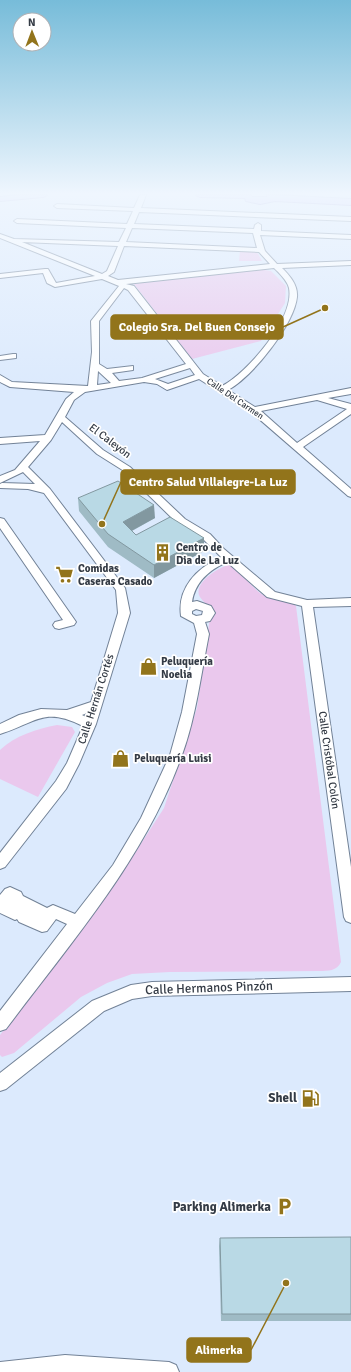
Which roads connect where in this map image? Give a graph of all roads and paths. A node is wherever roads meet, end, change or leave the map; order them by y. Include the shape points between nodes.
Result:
1 (57, 259) edge
2 (116, 259) edge
3 (268, 259) edge
4 (351, 263) edge
5 (274, 266) junction
6 (0, 276) edge
7 (102, 277) junction
8 (121, 284) junction
9 (13, 356) dead end
10 (0, 358) edge
11 (191, 364) junction
12 (95, 365) junction
13 (130, 368) dead end
14 (106, 372) junction
15 (200, 376) junction
16 (0, 378) edge
17 (143, 380) junction
18 (117, 384) junction
19 (92, 388) junction
20 (82, 390) junction
21 (222, 390) junction
22 (351, 391) edge
23 (318, 398) junction
24 (351, 409) edge
25 (254, 410) junction
26 (60, 419) junction
27 (48, 438) junction
28 (0, 441) edge
29 (297, 447) junction
30 (23, 467) junction
31 (32, 476) junction
32 (4, 480) edge
33 (44, 489) junction
34 (351, 494) edge
35 (0, 521) edge
36 (227, 558) junction
37 (351, 602) edge
38 (307, 604) junction
39 (65, 623) dead end
40 (96, 705) junction
41 (67, 714) junction
42 (90, 724) junction
43 (0, 728) edge
44 (0, 863) edge
45 (0, 905) edge
46 (351, 917) edge
47 (78, 922) junction
48 (351, 984) edge
49 (0, 1024) edge
50 (4, 1074) edge
51 (0, 1372) edge
52 (169, 1372) edge

1 - 7 street, Calle Del Carmen
2 - 7 street via 110,272
3 - 5 street
4 - 5 street
5 - 8 street
5 - 21 street via 292,286 294,297 290,310 249,370 234,385
6 - 7 street via 46,271 50,281 55,285
7 - 8 street, Calle Del Carmen
8 - 11 street, Calle Del Carmen via 131,288
8 - 12 street via 95,321
9 - 10 street
11 - 15 street, Calle Del Carmen
11 - 17 street
12 - 14 street
12 - 19 street
13 - 14 street
14 - 18 street
15 - 17 street via 167,387 159,382
15 - 21 street, Calle Del Carmen
16 - 20 street via 10,384
17 - 18 street
18 - 19 street
19 - 20 street
20 - 26 street via 70,399
21 - 25 street, Calle Del Carmen
22 - 23 street
23 - 24 street
23 - 25 street
24 - 29 street
25 - 29 street, Calle Del Carmen
26 - 27 street
26 - 36 street, El Caleyón via 65,420 100,452 127,469 181,521 206,536
27 - 28 street
27 - 30 street
29 - 34 street, Calle Del Carmen
30 - 31 street, Calle Hernán Cortés
30 - 32 street
31 - 32 street
31 - 33 street, Calle Hernán Cortés
32 - 33 street
33 - 40 street, Calle Hernán Cortés via 121,590 124,613
35 - 39 street
36 - 38 street, El Caleyón via 271,595
36 - 47 street via 204,572 191,586 185,603 191,608 202,606 208,611 206,618 199,620 203,634 188,712 173,765 148,820 118,868
37 - 38 street
38 - 46 street, Calle Cristóbal Colón
40 - 41 street
40 - 42 street, Calle Hernán Cortés
41 - 42 street
41 - 43 street via 45,713 25,717
42 - 44 street, Calle Hernán Cortés via 61,785
45 - 47 street via 10,893 16,896 5,909 15,914 24,902 32,906 24,918 28,920 36,909 41,911 34,922 42,926 53,911
47 - 49 street
48 - 50 street, Calle Hermanos Pinzón via 152,988 131,992 98,1006
51 - 52 street via 65,1365

